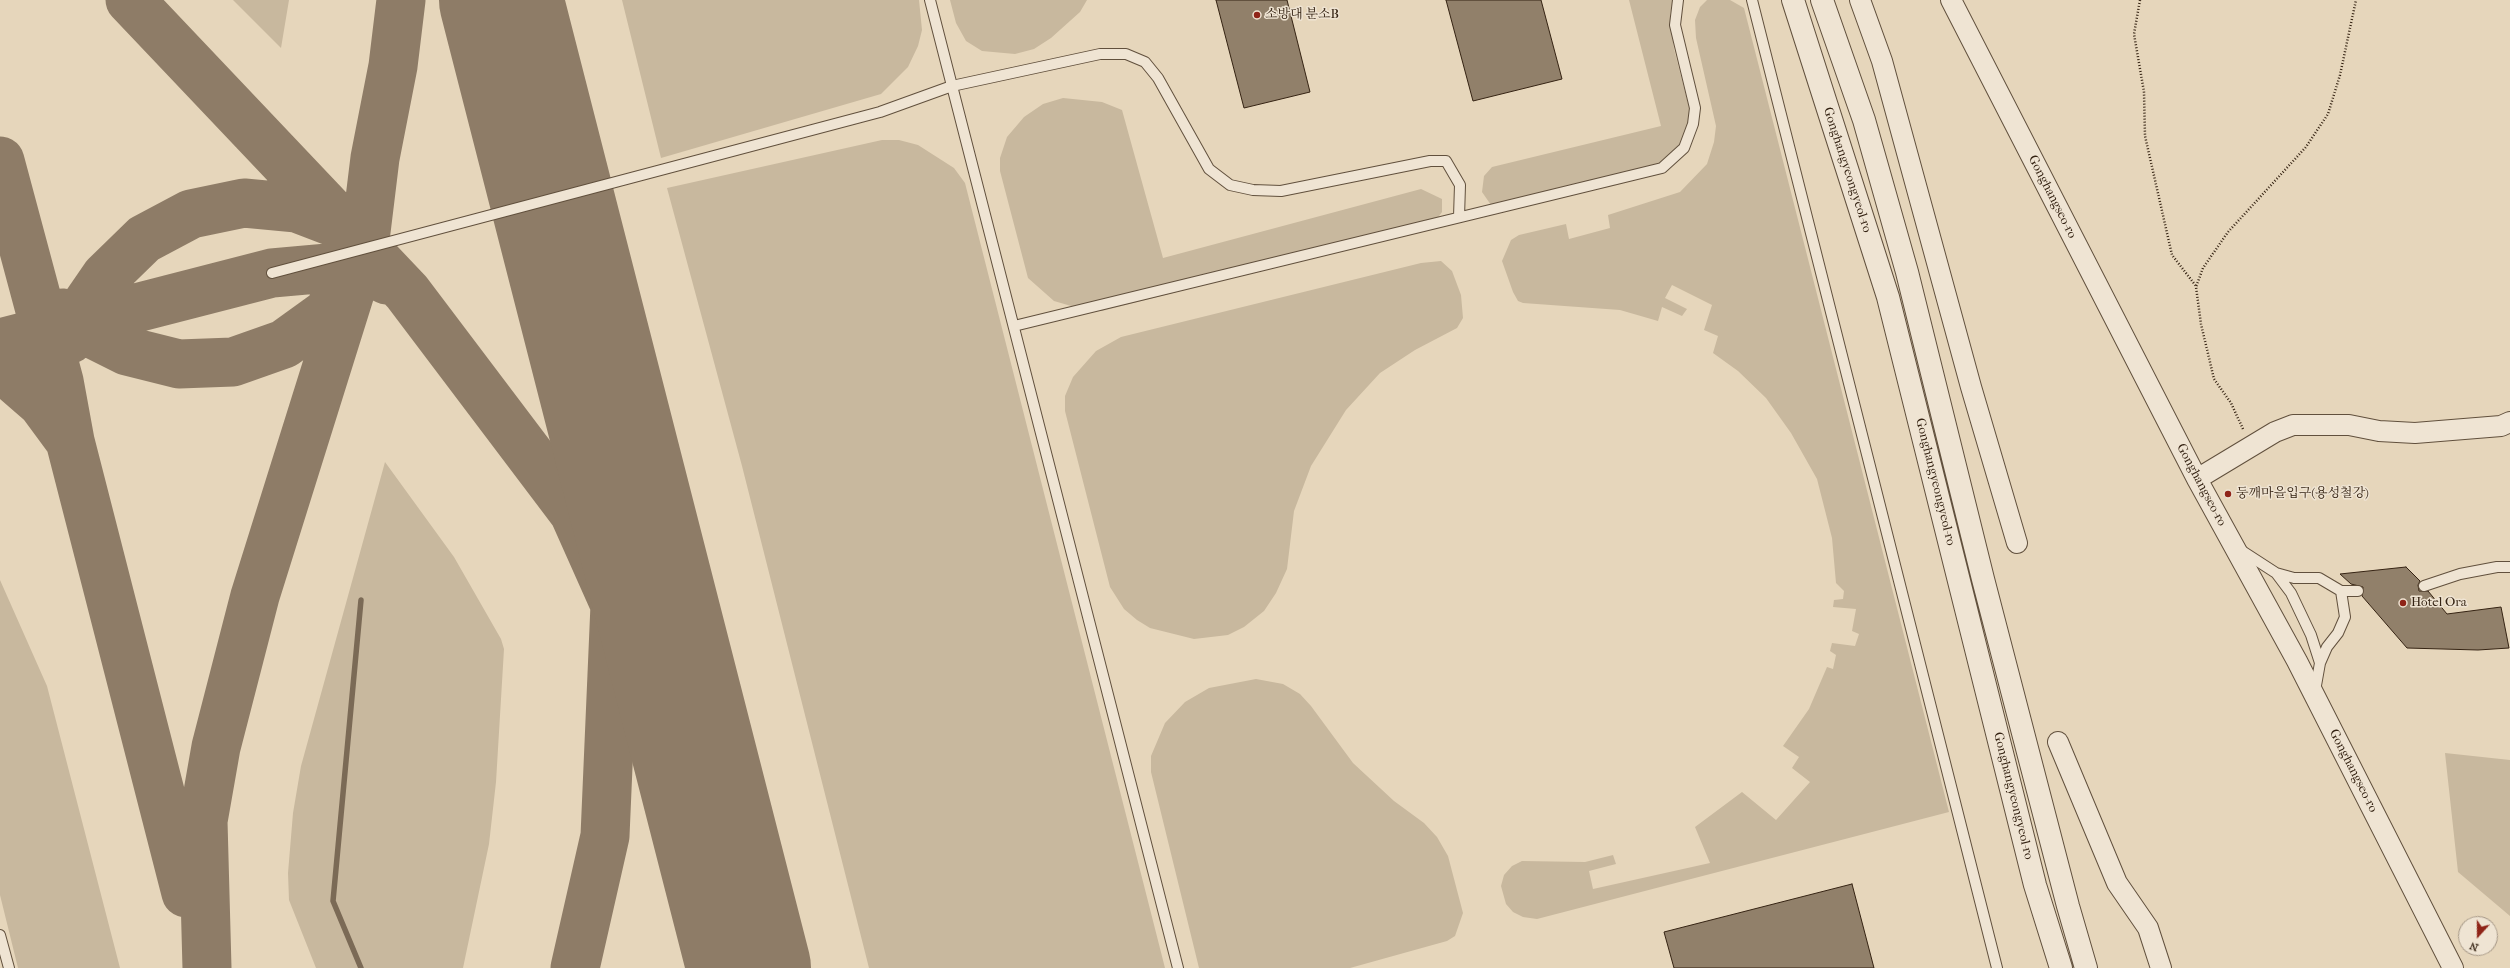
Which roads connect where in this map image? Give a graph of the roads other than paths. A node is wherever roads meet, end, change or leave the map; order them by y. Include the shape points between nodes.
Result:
1 (930, 0) edge
2 (1678, 0) edge
3 (1752, 0) edge
4 (1822, 0) edge
5 (1860, 0) edge
6 (1951, 0) edge
7 (1793, 2) edge
8 (952, 86) junction
9 (1459, 217) junction
10 (272, 273) dead end
11 (1014, 326) junction
12 (2510, 422) edge
13 (2197, 479) junction
14 (2017, 543) dead end
15 (2233, 546) junction
16 (2510, 567) edge
17 (2276, 573) junction
18 (2424, 586) dead end
19 (2341, 591) junction
20 (2358, 591) dead end
21 (2320, 663) junction
22 (2314, 695) junction
23 (2058, 742) dead end
24 (0, 935) edge
25 (9, 968) edge
26 (1178, 968) edge
27 (1997, 968) edge
28 (2061, 968) edge
29 (2086, 968) edge
30 (2161, 968) edge
31 (2453, 968) edge

1 - 8 lane
2 - 9 lane via 1675,25 1694,108 1693,124 1684,148 1662,168
3 - 27 lane
4 - 29 street, Gonghangyeongyeol-ro via 1864,120 1907,272 1985,587
5 - 14 street via 1882,61 1971,387
6 - 13 street, Gonghangseo-ro
7 - 28 street, Gonghangyeongyeol-ro via 1888,297 2036,885
8 - 9 lane via 1100,54 1126,54 1145,62 1158,78 1209,169 1230,185 1253,190 1281,191 1430,161 1446,161 1460,185
8 - 10 lane via 880,112
8 - 11 lane
9 - 11 lane
11 - 26 lane
12 - 13 street via 2501,426 2415,433 2379,431 2349,425 2293,425 2241,451
13 - 15 street, Gonghangseo-ro
15 - 17 lane
15 - 22 street, Gonghangseo-ro
16 - 18 lane via 2460,574
17 - 19 lane via 2294,578 2319,578
17 - 21 lane via 2291,593 2311,635
19 - 20 lane
19 - 21 lane via 2345,617
21 - 22 lane
22 - 31 street, Gonghangseo-ro
23 - 30 street via 2117,883 2148,928
24 - 25 lane

